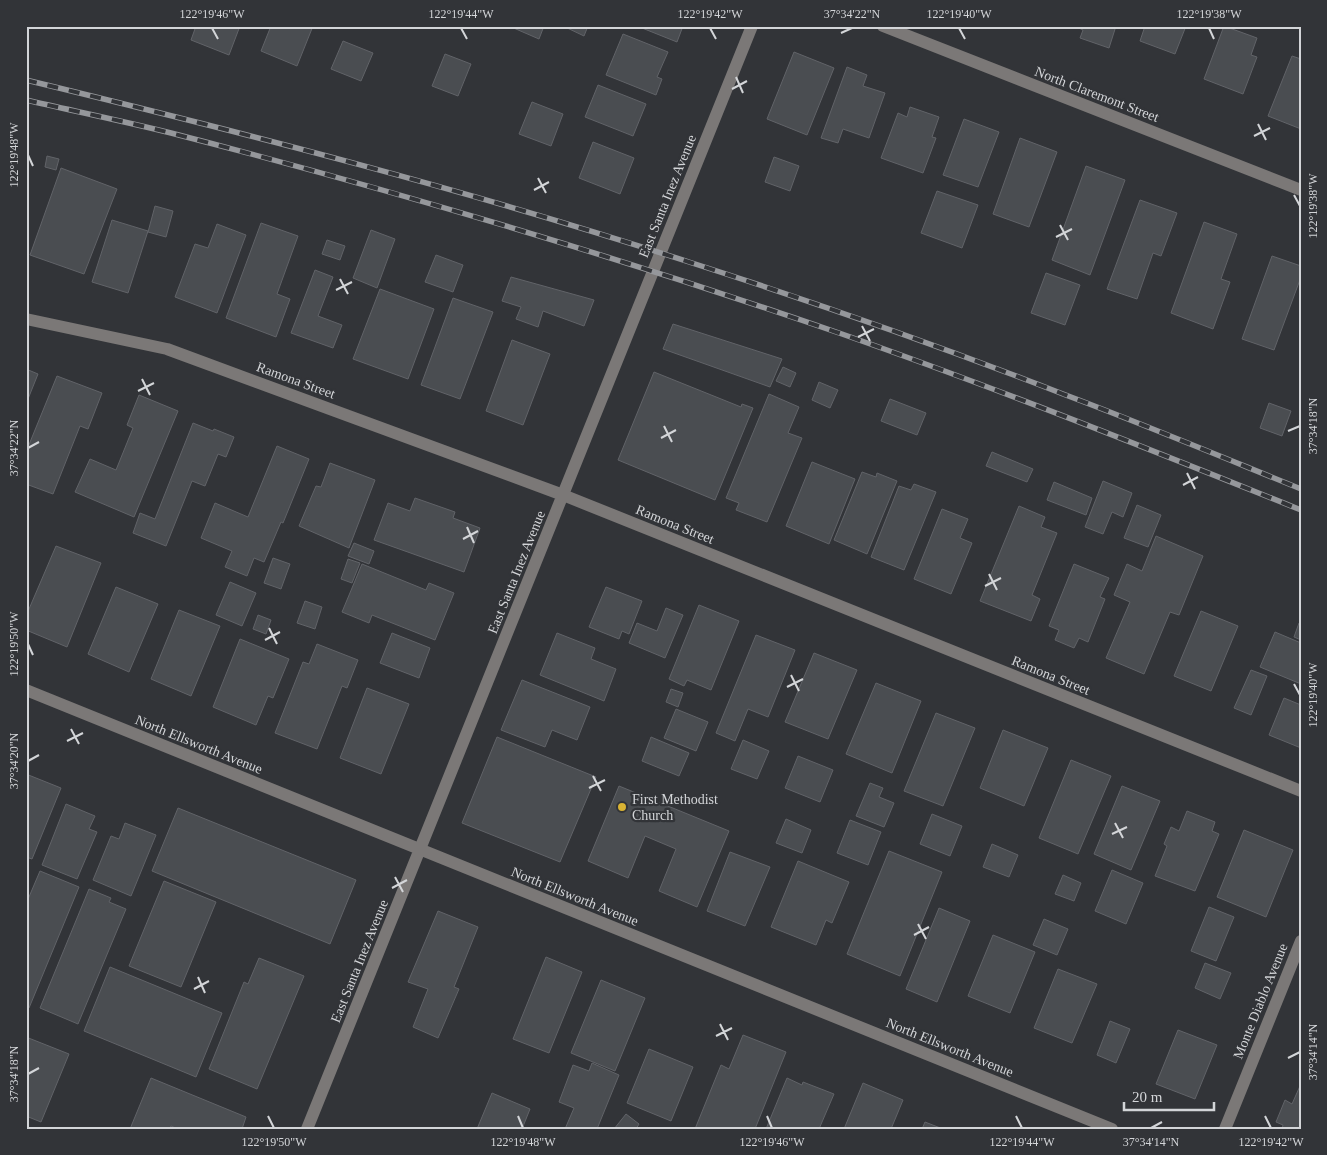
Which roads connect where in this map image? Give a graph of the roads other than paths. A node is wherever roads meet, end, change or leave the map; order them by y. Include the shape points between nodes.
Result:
1 (752, 26) edge
2 (883, 26) edge
3 (1301, 190) edge
4 (26, 319) edge
5 (563, 495) junction
6 (26, 690) edge
7 (1301, 791) edge
8 (420, 849) junction
9 (1301, 941) edge
10 (307, 1129) edge
11 (1112, 1129) edge
12 (1225, 1129) edge

1 - 5 street, East Santa Inez Avenue
2 - 3 street, North Claremont Street
4 - 5 street, Ramona Street via 167,349
5 - 7 street, Ramona Street
5 - 8 street, East Santa Inez Avenue
6 - 8 street, North Ellsworth Avenue
8 - 10 street, East Santa Inez Avenue
8 - 11 street, North Ellsworth Avenue
9 - 12 street, Monte Diablo Avenue

